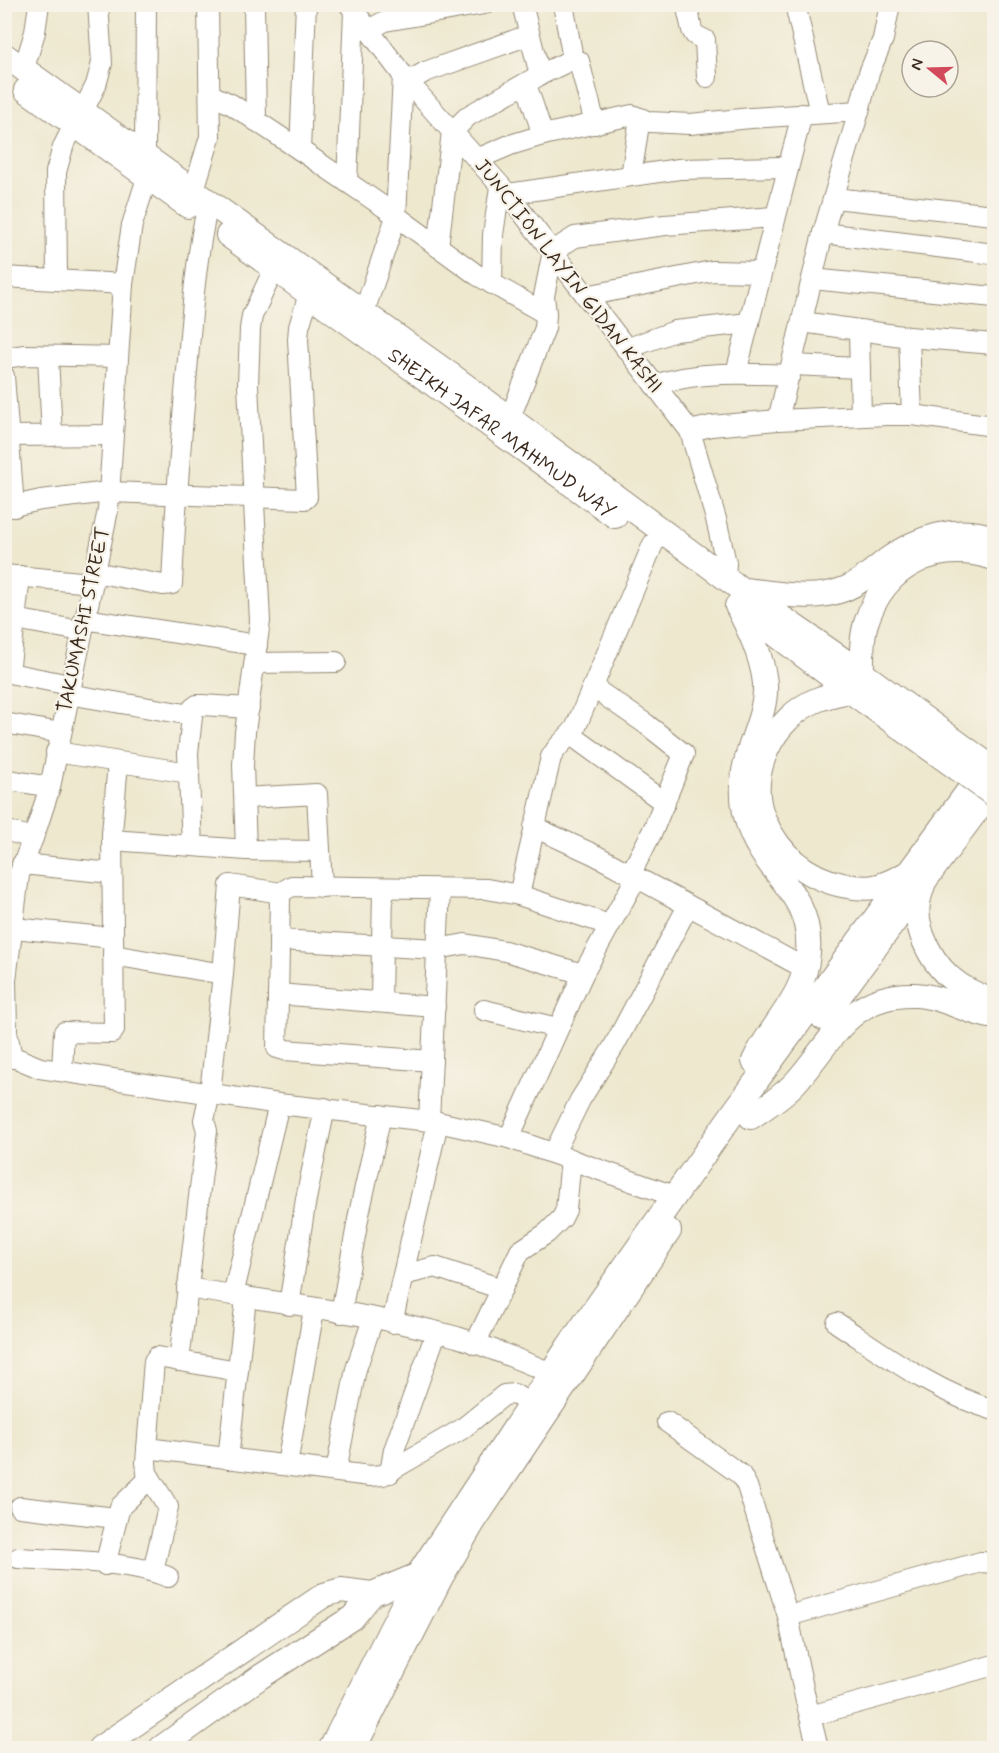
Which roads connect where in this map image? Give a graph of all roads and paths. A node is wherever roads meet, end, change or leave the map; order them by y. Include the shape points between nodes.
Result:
1 (39, 4) edge
2 (98, 4) edge
3 (146, 4) edge
4 (208, 4) edge
5 (254, 4) edge
6 (306, 4) edge
7 (484, 4) edge
8 (522, 4) edge
9 (563, 4) edge
10 (686, 4) edge
11 (795, 4) edge
12 (890, 4) edge
13 (351, 8) edge
14 (369, 30) junction
15 (530, 35) junction
16 (573, 60) junction
17 (11, 66) edge
18 (707, 77) dead end
19 (406, 78) junction
20 (533, 79) junction
21 (211, 94) junction
22 (859, 111) junction
23 (811, 114) junction
24 (78, 118) junction
25 (640, 118) junction
26 (256, 121) junction
27 (595, 124) junction
28 (452, 132) junction
29 (543, 135) junction
30 (300, 150) junction
31 (477, 159) junction
32 (146, 166) junction
33 (788, 167) junction
34 (631, 176) junction
35 (347, 182) junction
36 (194, 190) junction
37 (504, 190) junction
38 (834, 198) junction
39 (994, 215) edge
40 (396, 217) junction
41 (774, 217) junction
42 (205, 218) junction
43 (823, 234) junction
44 (438, 247) junction
45 (553, 251) junction
46 (994, 254) edge
47 (274, 269) junction
48 (761, 272) junction
49 (4, 277) edge
50 (812, 279) junction
51 (57, 280) junction
52 (123, 284) junction
53 (492, 284) junction
54 (309, 294) junction
55 (586, 296) junction
56 (994, 297) edge
57 (364, 312) junction
58 (546, 314) junction
59 (802, 322) junction
60 (749, 323) junction
61 (859, 332) junction
62 (909, 338) junction
63 (994, 345) edge
64 (626, 349) junction
65 (48, 356) junction
66 (118, 357) junction
67 (4, 358) edge
68 (860, 368) junction
69 (791, 370) junction
70 (736, 373) junction
71 (4, 376) edge
72 (654, 386) junction
73 (912, 415) junction
74 (861, 416) junction
75 (510, 418) junction
76 (778, 420) junction
77 (994, 426) edge
78 (690, 431) junction
79 (113, 435) junction
80 (9, 436) junction
81 (52, 436) junction
82 (109, 492) junction
83 (176, 494) junction
84 (253, 496) junction
85 (9, 507) edge
86 (994, 538) edge
87 (653, 544) junction
88 (994, 558) edge
89 (12, 575) edge
90 (93, 578) junction
91 (734, 590) junction
92 (15, 620) junction
93 (82, 625) junction
94 (256, 654) junction
95 (336, 662) dead end
96 (7, 672) edge
97 (856, 682) junction
98 (594, 688) junction
99 (69, 690) junction
100 (249, 708) junction
101 (191, 716) junction
102 (4, 723) edge
103 (61, 733) junction
104 (571, 735) junction
105 (56, 752) junction
106 (976, 760) edge
107 (118, 762) junction
108 (994, 769) edge
109 (189, 773) junction
110 (4, 779) edge
111 (50, 787) junction
112 (994, 787) edge
113 (994, 795) edge
114 (245, 798) junction
115 (665, 803) junction
116 (534, 827) junction
117 (4, 830) edge
118 (33, 838) junction
119 (112, 840) junction
120 (192, 846) junction
121 (246, 850) junction
122 (320, 851) junction
123 (22, 864) junction
124 (112, 873) junction
125 (633, 876) junction
126 (918, 877) junction
127 (322, 887) junction
128 (383, 888) junction
129 (440, 889) junction
130 (278, 894) junction
131 (519, 895) junction
132 (688, 906) junction
133 (609, 925) junction
134 (14, 928) junction
135 (279, 940) junction
136 (383, 946) junction
137 (113, 947) junction
138 (437, 949) junction
139 (806, 969) junction
140 (223, 974) junction
141 (583, 974) junction
142 (278, 994) junction
143 (994, 1001) edge
144 (381, 1002) junction
145 (435, 1007) junction
146 (484, 1010) dead end
147 (994, 1017) edge
148 (557, 1028) junction
149 (8, 1055) edge
150 (432, 1061) junction
151 (62, 1071) junction
152 (210, 1093) junction
153 (279, 1104) junction
154 (325, 1108) junction
155 (743, 1113) junction
156 (381, 1115) junction
157 (433, 1121) junction
158 (509, 1138) junction
159 (562, 1156) junction
160 (674, 1196) junction
161 (403, 1275) junction
162 (187, 1288) junction
163 (502, 1289) junction
164 (239, 1297) junction
165 (289, 1305) junction
166 (314, 1309) junction
167 (341, 1313) junction
168 (382, 1321) junction
169 (837, 1323) dead end
170 (436, 1333) junction
171 (475, 1344) junction
172 (575, 1353) junction
173 (179, 1361) junction
174 (238, 1371) junction
175 (551, 1373) junction
176 (531, 1404) junction
177 (994, 1410) edge
178 (668, 1422) dead end
179 (147, 1448) junction
180 (228, 1459) junction
181 (287, 1465) junction
182 (336, 1471) junction
183 (390, 1473) junction
184 (150, 1478) junction
185 (20, 1507) dead end
186 (117, 1518) junction
187 (18, 1558) dead end
188 (994, 1563) edge
189 (105, 1565) junction
190 (429, 1577) junction
191 (372, 1593) junction
192 (788, 1616) junction
193 (994, 1665) edge
194 (810, 1716) junction
195 (100, 1749) edge
196 (160, 1749) edge
197 (331, 1749) edge
198 (354, 1749) edge
199 (818, 1749) edge

1 - 17 street via 35,32
2 - 24 street via 102,63 96,85
3 - 32 street, TAKUMASHI STREET
4 - 21 street
5 - 26 street
6 - 30 street
7 - 14 street via 385,21
8 - 15 street
9 - 16 street
10 - 18 street via 692,30 705,40
11 - 23 street
12 - 22 street via 883,39
13 - 14 street, JUNCTION LAYIN GIDAN KASHI
13 - 35 street
14 - 19 street, JUNCTION LAYIN GIDAN KASHI
15 - 19 street
15 - 20 street
16 - 20 street
16 - 27 street via 579,61
17 - 24 main road, SHEIKH JAFAR MAHMUD WAY
19 - 28 street, JUNCTION LAYIN GIDAN KASHI
19 - 40 street
20 - 28 street via 468,116
20 - 29 street
21 - 26 street
21 - 36 street via 210,137
22 - 23 street
22 - 38 street
23 - 25 street via 690,124
23 - 33 street
24 - 32 main road, SHEIKH JAFAR MAHMUD WAY
24 - 51 street via 56,172
25 - 27 street via 632,116
25 - 34 street
26 - 30 street
27 - 29 street
28 - 31 street, JUNCTION LAYIN GIDAN KASHI
28 - 44 street
29 - 31 street
30 - 35 street
31 - 37 street, JUNCTION LAYIN GIDAN KASHI
32 - 36 main road, SHEIKH JAFAR MAHMUD WAY
32 - 42 main road, SHEIKH JAFAR MAHMUD WAY
32 - 52 street, TAKUMASHI STREET
33 - 34 street via 679,169
33 - 41 street
34 - 37 street
35 - 40 street
36 - 57 main road, SHEIKH JAFAR MAHMUD WAY
37 - 45 street, JUNCTION LAYIN GIDAN KASHI
37 - 53 street via 493,235
38 - 39 street
38 - 43 street
40 - 44 street
40 - 57 street
41 - 45 street via 575,237
41 - 48 street
42 - 47 main road, SHEIKH JAFAR MAHMUD WAY
42 - 83 street via 197,258
43 - 46 street
43 - 50 street
44 - 53 street
45 - 55 street, JUNCTION LAYIN GIDAN KASHI
45 - 58 street via 544,296
47 - 54 main road, SHEIKH JAFAR MAHMUD WAY
47 - 84 street via 250,329 248,385
48 - 55 street via 700,273
48 - 60 street
49 - 51 street
50 - 56 street
50 - 59 street
51 - 52 street
52 - 66 street, TAKUMASHI STREET
53 - 58 street
54 - 84 street via 298,339 307,497 303,500
54 - 87 main road, SHEIKH JAFAR MAHMUD WAY
55 - 64 street, JUNCTION LAYIN GIDAN KASHI
57 - 75 main road, SHEIKH JAFAR MAHMUD WAY
58 - 75 street via 545,328
59 - 61 street
59 - 69 street
60 - 64 street via 675,331
60 - 70 street
61 - 62 street
61 - 68 street
62 - 63 street
62 - 73 street
64 - 72 street, JUNCTION LAYIN GIDAN KASHI
65 - 66 street
65 - 67 street
65 - 81 street
66 - 79 street, TAKUMASHI STREET
68 - 69 street
68 - 74 street
69 - 70 street
69 - 76 street
70 - 72 street via 677,378
71 - 80 street
72 - 78 street, JUNCTION LAYIN GIDAN KASHI
73 - 74 street
73 - 77 street
74 - 76 street
75 - 91 main road, SHEIKH JAFAR MAHMUD WAY
76 - 78 street
78 - 91 street, JUNCTION LAYIN GIDAN KASHI
79 - 81 street
79 - 82 street, TAKUMASHI STREET
80 - 81 street
80 - 85 street
82 - 83 street
82 - 85 street
82 - 90 street, TAKUMASHI STREET
83 - 84 street
83 - 90 street via 172,584
84 - 94 street via 260,621
86 - 91 main road via 980,534 926,538 902,550 859,582 825,595
87 - 91 main road, SHEIKH JAFAR MAHMUD WAY
87 - 98 street
88 - 97 main road via 962,550 940,553 917,560 898,572 874,602
89 - 90 street
89 - 92 street
90 - 93 street, TAKUMASHI STREET
91 - 97 main road, SHEIKH JAFAR MAHMUD WAY
91 - 139 main road via 765,683 761,716 744,770 742,797 755,842 801,906 808,932
92 - 93 street
92 - 96 street
93 - 94 street
93 - 99 street, TAKUMASHI STREET
94 - 95 street
94 - 100 street
96 - 99 street
97 - 106 main road, SHEIKH JAFAR MAHMUD WAY
97 - 126 main road via 801,708 784,721 773,737 759,778 763,819 786,855 804,871 825,881 872,888
98 - 104 street
98 - 115 street via 683,752
99 - 101 street
99 - 103 street, TAKUMASHI STREET
100 - 101 street via 197,705
100 - 114 street via 243,765
101 - 109 street
102 - 103 street
103 - 105 street, TAKUMASHI STREET
104 - 115 street
104 - 116 street via 551,757
105 - 107 street
105 - 111 street, TAKUMASHI STREET
106 - 108 main road, SHEIKH JAFAR MAHMUD WAY, bridge
106 - 113 main road, SHEIKH JAFAR MAHMUD WAY, bridge
106 - 126 main road
107 - 109 street
107 - 119 street
109 - 120 street
110 - 111 street
111 - 118 street, TAKUMASHI STREET
112 - 126 main road
114 - 121 street
114 - 122 street via 317,794
115 - 125 street
116 - 125 street
116 - 131 street
117 - 118 street
118 - 123 street, TAKUMASHI STREET
119 - 120 street
119 - 124 street
120 - 121 street
121 - 122 street
122 - 127 street
123 - 124 street
123 - 134 street, TAKUMASHI STREET
124 - 137 street
125 - 132 street
125 - 133 street
126 - 143 main road via 918,923 940,970 955,983
126 - 155 main road
127 - 128 street
127 - 130 street via 292,886
128 - 129 street
128 - 136 street
129 - 131 street via 488,889
129 - 138 street
130 - 135 street
130 - 140 street via 230,885
131 - 133 street
132 - 139 street
132 - 159 street via 619,1037 580,1100
133 - 141 street
134 - 137 street
134 - 149 street, TAKUMASHI STREET via 6,980
135 - 136 street
135 - 142 street
136 - 138 street
136 - 144 street
137 - 140 street
137 - 151 street via 114,1030 64,1032
138 - 141 street via 465,944 486,947
138 - 145 street
139 - 155 main road via 796,995 758,1051
140 - 152 street
141 - 148 street
142 - 144 street
142 - 150 street via 280,1050
144 - 145 street
145 - 150 street
146 - 148 street
147 - 155 main road via 916,995 892,996 869,1003 845,1020 788,1090
148 - 158 street
149 - 151 street via 40,1068
150 - 157 street
151 - 152 street
152 - 153 street
152 - 162 street
153 - 154 street
153 - 164 street
154 - 156 street
154 - 165 street
155 - 160 main road
155 - 172 main road via 683,1211
156 - 157 street
156 - 167 street
157 - 158 street
157 - 161 street
158 - 159 street
159 - 160 street
159 - 163 street via 566,1210 558,1225 520,1251
160 - 172 main road
161 - 163 street via 435,1267
161 - 168 street
162 - 164 street
162 - 173 street
163 - 171 street
164 - 165 street
164 - 174 street
165 - 166 street
166 - 167 street
166 - 181 street
167 - 168 street
168 - 170 street
168 - 182 street via 356,1370
169 - 177 street via 924,1380
170 - 171 street
170 - 183 street via 394,1450
171 - 175 street
172 - 175 main road
172 - 190 main road via 481,1510
173 - 174 street
173 - 179 street via 157,1357 154,1362
174 - 180 street
175 - 176 main road
176 - 183 street via 514,1394 504,1395 462,1429
176 - 190 main road
178 - 192 street via 741,1475
179 - 180 street
179 - 184 street
180 - 181 street
181 - 182 street
182 - 183 street via 370,1476
184 - 186 street via 120,1508
184 - 189 street via 168,1507 161,1574
185 - 186 street
186 - 189 street
187 - 189 street
188 - 192 street via 981,1562
190 - 191 main road
190 - 197 main road
190 - 198 main road
191 - 195 main road via 341,1590 324,1595
191 - 196 main road via 353,1617
192 - 194 street
193 - 194 street
194 - 199 street

